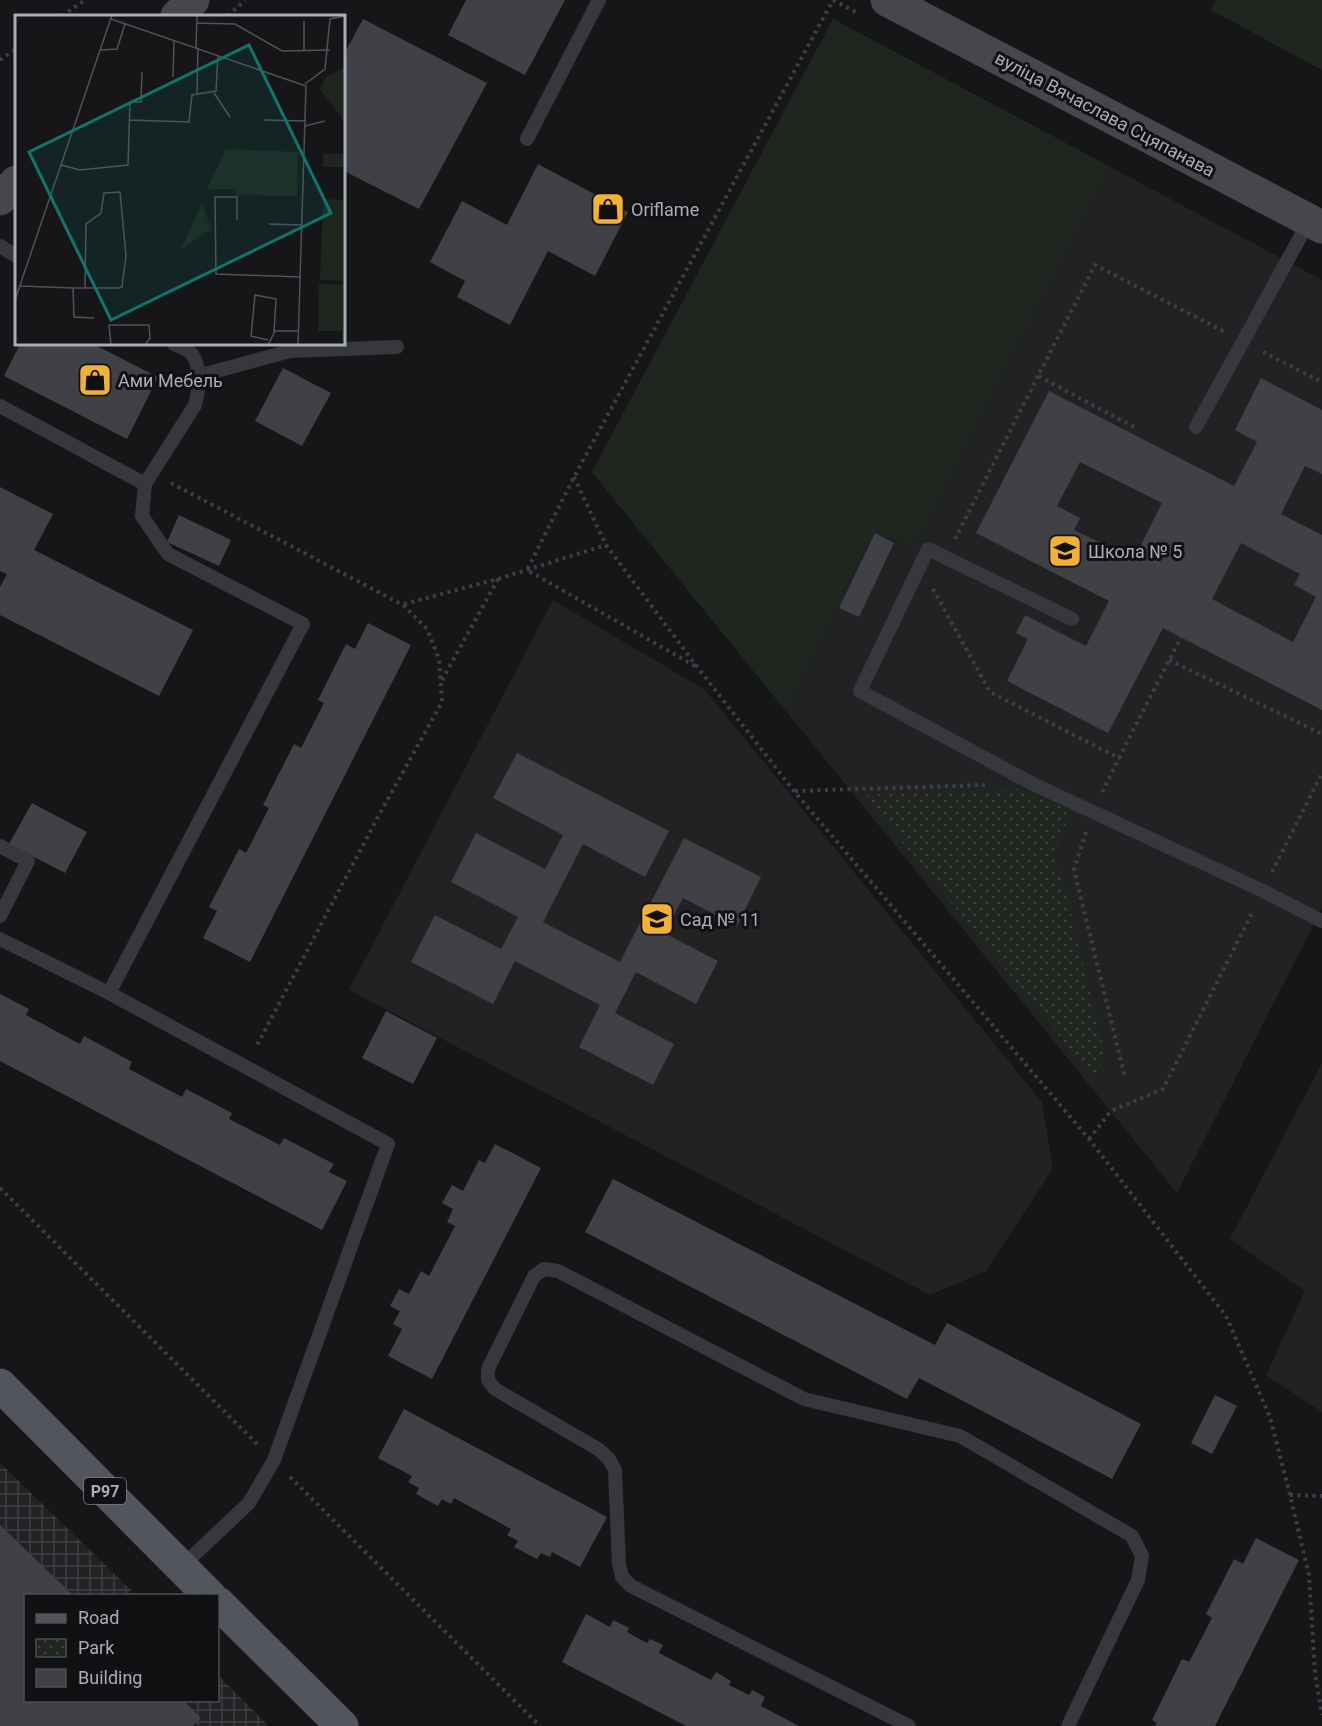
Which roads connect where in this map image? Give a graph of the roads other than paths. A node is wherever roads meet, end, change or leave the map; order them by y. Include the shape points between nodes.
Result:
1 (193, 0) edge
2 (599, 0) edge
3 (887, 0) edge
4 (178, 15) edge
5 (527, 140) dead end
6 (15, 183) edge
7 (0, 199) edge
8 (1315, 224) edge
9 (0, 246) edge
10 (15, 254) edge
11 (176, 345) edge
12 (397, 347) dead end
13 (198, 376) junction
14 (0, 406) edge
15 (1196, 427) dead end
16 (148, 479) junction
17 (1071, 619) dead end
18 (0, 846) edge
19 (0, 916) edge
20 (1322, 921) edge
21 (0, 939) edge
22 (109, 993) junction
23 (0, 1385) edge
24 (181, 1567) junction
25 (208, 1594) edge
26 (219, 1604) edge
27 (342, 1726) edge
28 (909, 1726) edge
29 (1068, 1726) edge

1 - 4 main road
2 - 5 lane
3 - 8 main road, вуліца Вячаслава Сцяпанава
6 - 7 main road
8 - 15 lane
9 - 10 lane
11 - 13 lane via 191,353
12 - 13 lane via 290,351
13 - 16 lane via 195,405
14 - 16 lane
16 - 22 lane via 142,516 168,554 303,624
17 - 20 lane via 928,549 860,691 1033,784
18 - 19 lane via 28,861
21 - 22 lane
22 - 24 lane via 388,1144 274,1460 249,1503
23 - 24 main road, Р97
24 - 25 main road, Р97
26 - 27 main road
28 - 29 lane via 631,1586 622,1577 615,1470 609,1459 495,1389 488,1380 488,1369 534,1276 544,1269 558,1271 804,1399 960,1436 1132,1536 1142,1556 1138,1580

